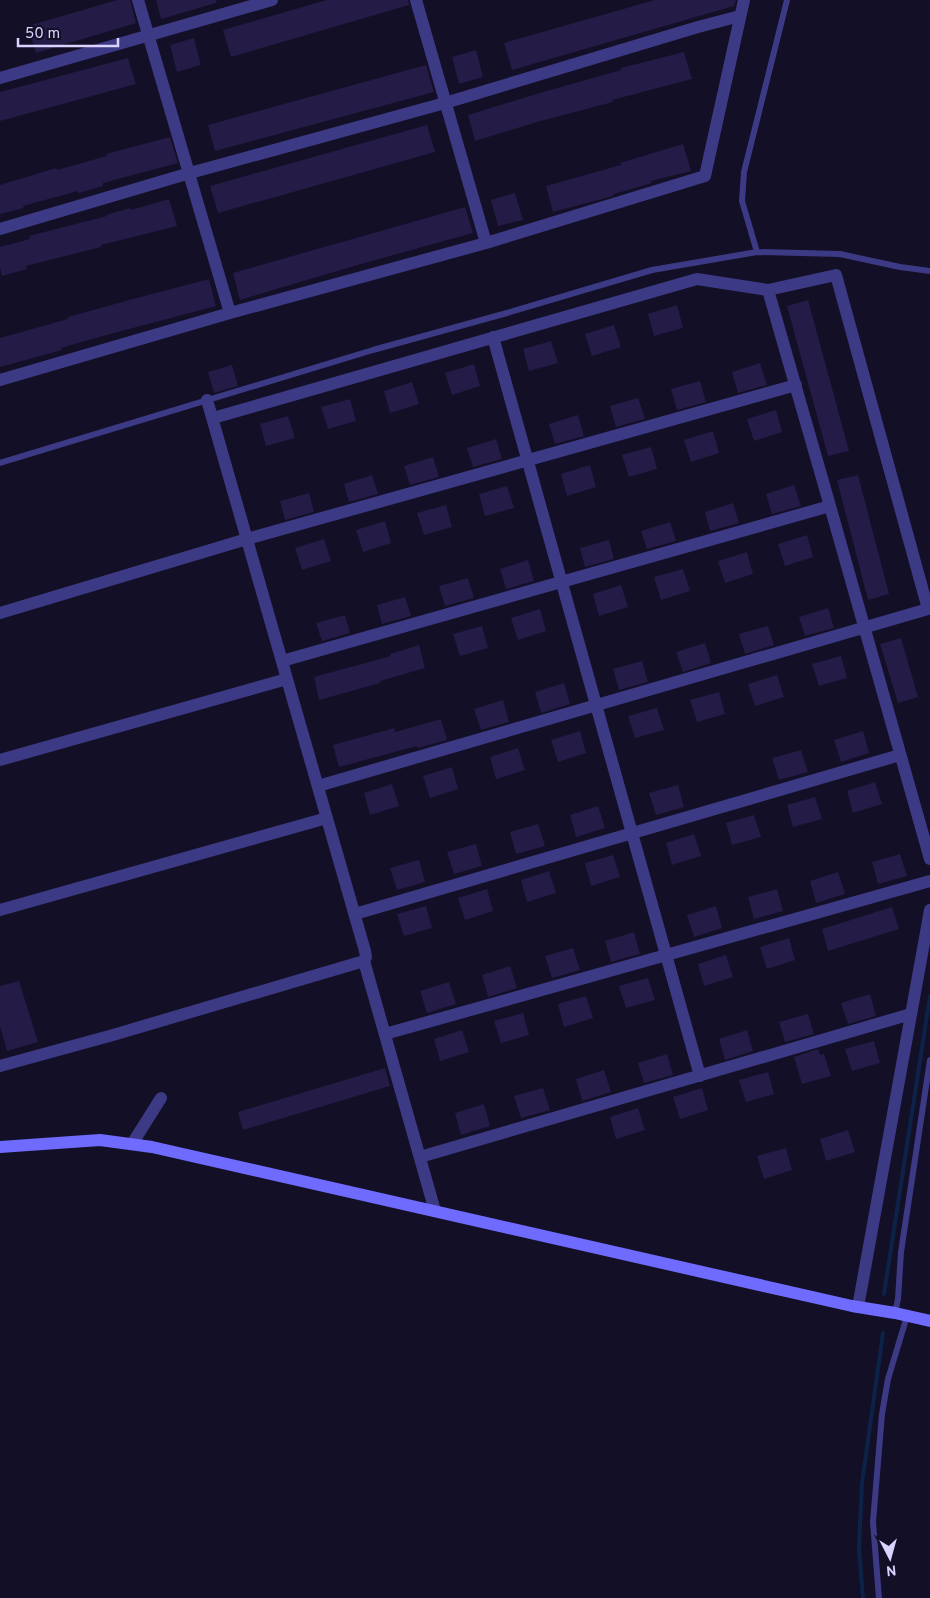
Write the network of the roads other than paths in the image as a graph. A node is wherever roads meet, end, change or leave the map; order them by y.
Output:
1 (138, 0) edge
2 (272, 0) edge
3 (416, 0) edge
4 (744, 0) edge
5 (787, 0) edge
6 (740, 16) junction
7 (148, 34) junction
8 (0, 78) edge
9 (445, 102) junction
10 (190, 173) junction
11 (0, 229) edge
12 (486, 243) junction
13 (757, 252) junction
14 (930, 271) edge
15 (768, 290) junction
16 (230, 313) junction
17 (493, 338) junction
18 (0, 380) edge
19 (796, 385) junction
20 (207, 400) junction
21 (213, 418) junction
22 (527, 460) junction
23 (0, 464) edge
24 (830, 506) junction
25 (247, 539) junction
26 (562, 582) junction
27 (0, 613) edge
28 (864, 627) junction
29 (282, 661) junction
30 (287, 679) junction
31 (596, 705) junction
32 (900, 755) junction
33 (0, 760) edge
34 (318, 786) junction
35 (327, 818) junction
36 (632, 833) junction
37 (930, 859) edge
38 (930, 881) edge
39 (0, 910) edge
40 (930, 910) edge
41 (354, 914) junction
42 (666, 955) junction
43 (364, 961) junction
44 (911, 1014) junction
45 (385, 1034) junction
46 (930, 1060) edge
47 (0, 1066) edge
48 (700, 1076) junction
49 (928, 1086) edge
50 (161, 1098) dead end
51 (132, 1144) junction
52 (0, 1147) edge
53 (420, 1157) junction
54 (435, 1211) junction
55 (858, 1307) junction
56 (901, 1314) junction
57 (930, 1321) edge
58 (879, 1598) edge

1 - 7 street
2 - 7 street
3 - 9 street
4 - 6 street
5 - 13 lane
6 - 9 street
6 - 12 street
7 - 8 street
7 - 10 street
9 - 10 street
9 - 12 street
10 - 11 street
10 - 16 street
12 - 16 street
13 - 14 lane
13 - 20 lane
15 - 17 street
15 - 19 street
15 - 28 street
16 - 18 street
17 - 21 street
17 - 22 street
19 - 22 street
19 - 24 street
20 - 21 street
20 - 23 lane
21 - 25 street
22 - 25 street
22 - 26 street
24 - 26 street
24 - 28 street
25 - 27 street
25 - 29 street
26 - 29 street
26 - 31 street
28 - 31 street
28 - 32 street
29 - 30 street
30 - 33 street
30 - 34 street
31 - 34 street
31 - 36 street
32 - 36 street
32 - 37 street
34 - 35 street
35 - 39 street
35 - 41 street
36 - 41 street
36 - 42 street
38 - 42 street
40 - 44 street
41 - 43 street
42 - 45 street
42 - 48 street
43 - 45 street
43 - 47 street
44 - 48 street
44 - 55 street
45 - 53 street
46 - 49 lane
48 - 53 street
49 - 56 lane
50 - 51 street
51 - 52 main road
51 - 54 main road
53 - 54 street
54 - 55 main road
55 - 56 main road
56 - 57 main road
56 - 58 lane

